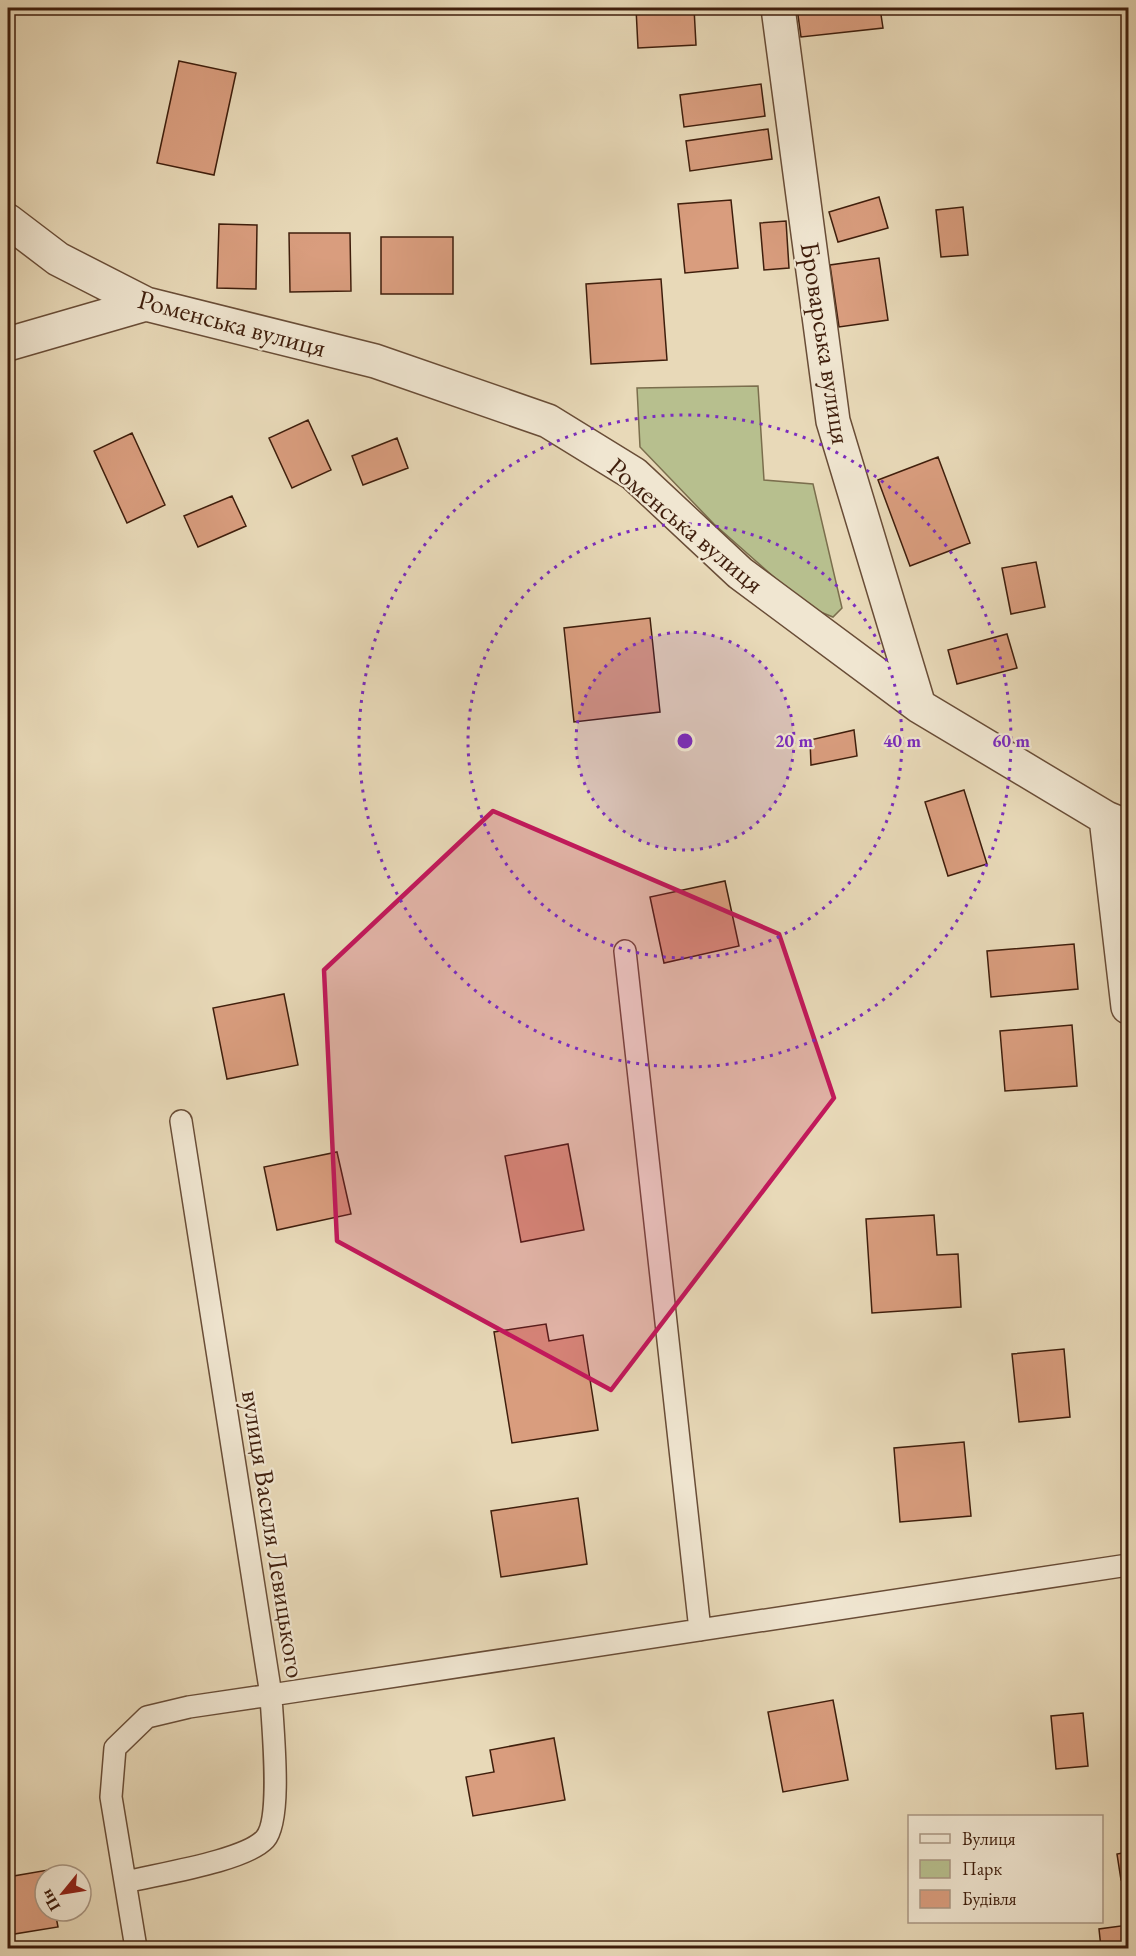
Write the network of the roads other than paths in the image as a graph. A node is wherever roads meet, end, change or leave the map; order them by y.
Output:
1 (778, 8) edge
2 (8, 223) edge
3 (146, 304) junction
4 (8, 344) edge
5 (919, 706) junction
6 (1117, 823) edge
7 (625, 951) dead end
8 (1128, 1007) edge
9 (181, 1121) dead end
10 (1128, 1565) edge
11 (700, 1630) junction
12 (271, 1695) junction
13 (126, 1882) junction
14 (136, 1948) edge

1 - 5 street, Броварська вулиця
2 - 3 street, Роменська вулиця
3 - 4 street
3 - 5 street, Роменська вулиця
5 - 6 street, Роменська вулиця
6 - 8 street
7 - 11 lane
9 - 12 lane, вулиця Василя Левицького
10 - 11 lane
11 - 12 lane
12 - 13 lane
12 - 13 lane, вулиця Василя Левицького
13 - 14 lane, вулиця Василя Левицького

